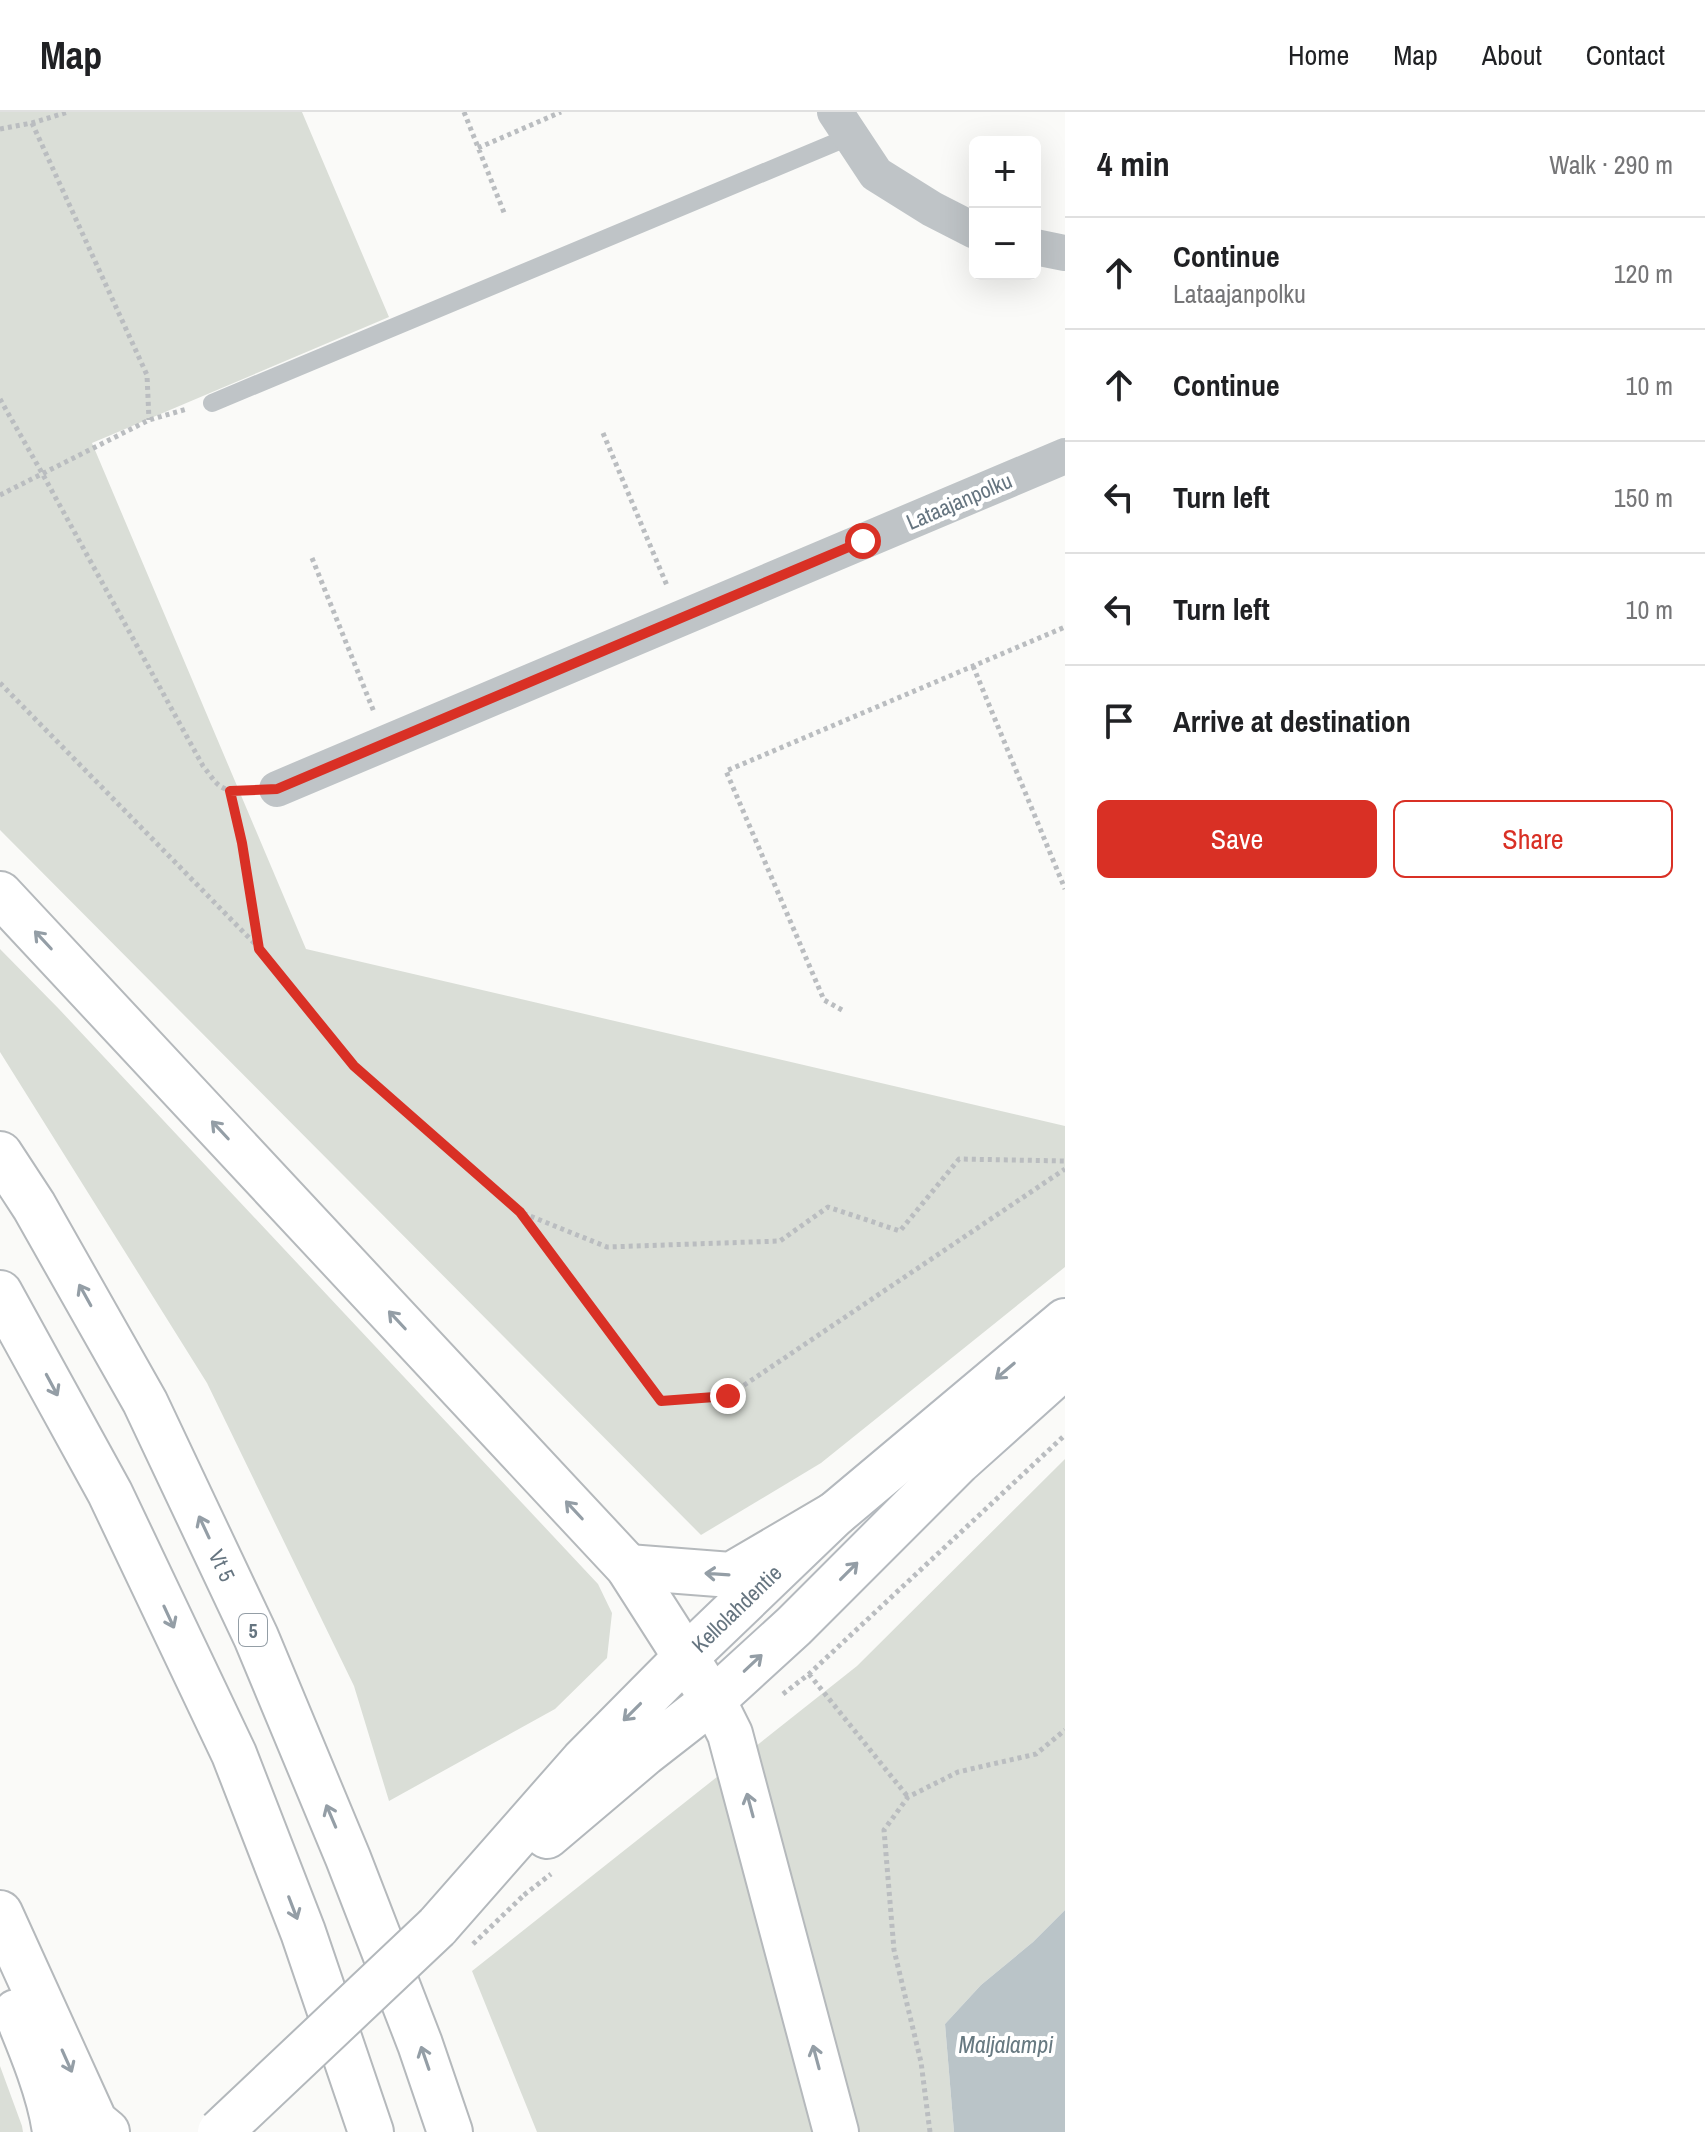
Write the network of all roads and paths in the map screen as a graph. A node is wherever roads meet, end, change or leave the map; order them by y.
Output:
1 (68, 112) edge
2 (464, 112) edge
3 (561, 112) edge
4 (32, 123) junction
5 (843, 124) edge
6 (0, 129) edge
7 (478, 148) junction
8 (505, 215) dead end
9 (969, 228) edge
10 (1041, 248) edge
11 (1065, 253) edge
12 (0, 399) edge
13 (212, 403) joint
14 (149, 420) junction
15 (603, 433) dead end
16 (1065, 456) edge
17 (42, 473) junction
18 (0, 495) edge
19 (312, 558) dead end
20 (681, 618) junction
21 (1065, 627) edge
22 (973, 666) junction
23 (0, 683) edge
24 (386, 742) junction
25 (277, 789) joint
26 (230, 791) junction
27 (1065, 889) edge
28 (0, 894) edge
29 (259, 949) junction
30 (842, 1010) dead end
31 (0, 1154) edge
32 (1065, 1161) edge
33 (1065, 1169) edge
34 (520, 1212) junction
35 (0, 1293) edge
36 (1065, 1321) edge
37 (1065, 1366) edge
38 (835, 1514) junction
39 (628, 1567) junction
40 (686, 1657) junction
41 (809, 1674) dead end
42 (713, 1700) junction
43 (1065, 1730) edge
44 (908, 1797) junction
45 (0, 1913) edge
46 (437, 1927) junction
47 (0, 1973) edge
48 (55, 2132) edge
49 (107, 2132) edge
50 (220, 2132) edge
51 (371, 2132) edge
52 (450, 2132) edge
53 (836, 2132) edge
54 (930, 2132) edge

1 - 4 path
2 - 7 path
3 - 7 path
4 - 6 path
4 - 14 path
5 - 9 street
5 - 13 lane
7 - 8 path
10 - 11 street
12 - 17 path
13 - 14 path
14 - 17 path
15 - 20 path
16 - 20 street, Lataajanpolku
17 - 18 path
17 - 26 path
19 - 24 path
20 - 24 street, Lataajanpolku
21 - 22 path
22 - 27 path
22 - 30 path
23 - 29 path
24 - 25 street, Lataajanpolku
25 - 26 path
26 - 29 path
39 -> 28 main road
29 - 34 path
52 -> 31 main road, Vt 5 / 5
32 - 34 path
33 - 34 path
35 -> 51 main road
36 -> 38 main road, Kellolahdentie
42 -> 37 main road, Kellolahdentie
38 -> 39 main road
38 - 40 main road, Kellolahdentie
39 - 40 main road
40 - 42 main road
40 -> 46 main road, Kellolahdentie
41 - 44 path
42 - 46 main road, Kellolahdentie
53 -> 42 main road
43 - 44 path
44 - 54 path
45 -> 49 main road
46 - 50 main road, Kellolahdentie, bridge
47 - 48 main road

